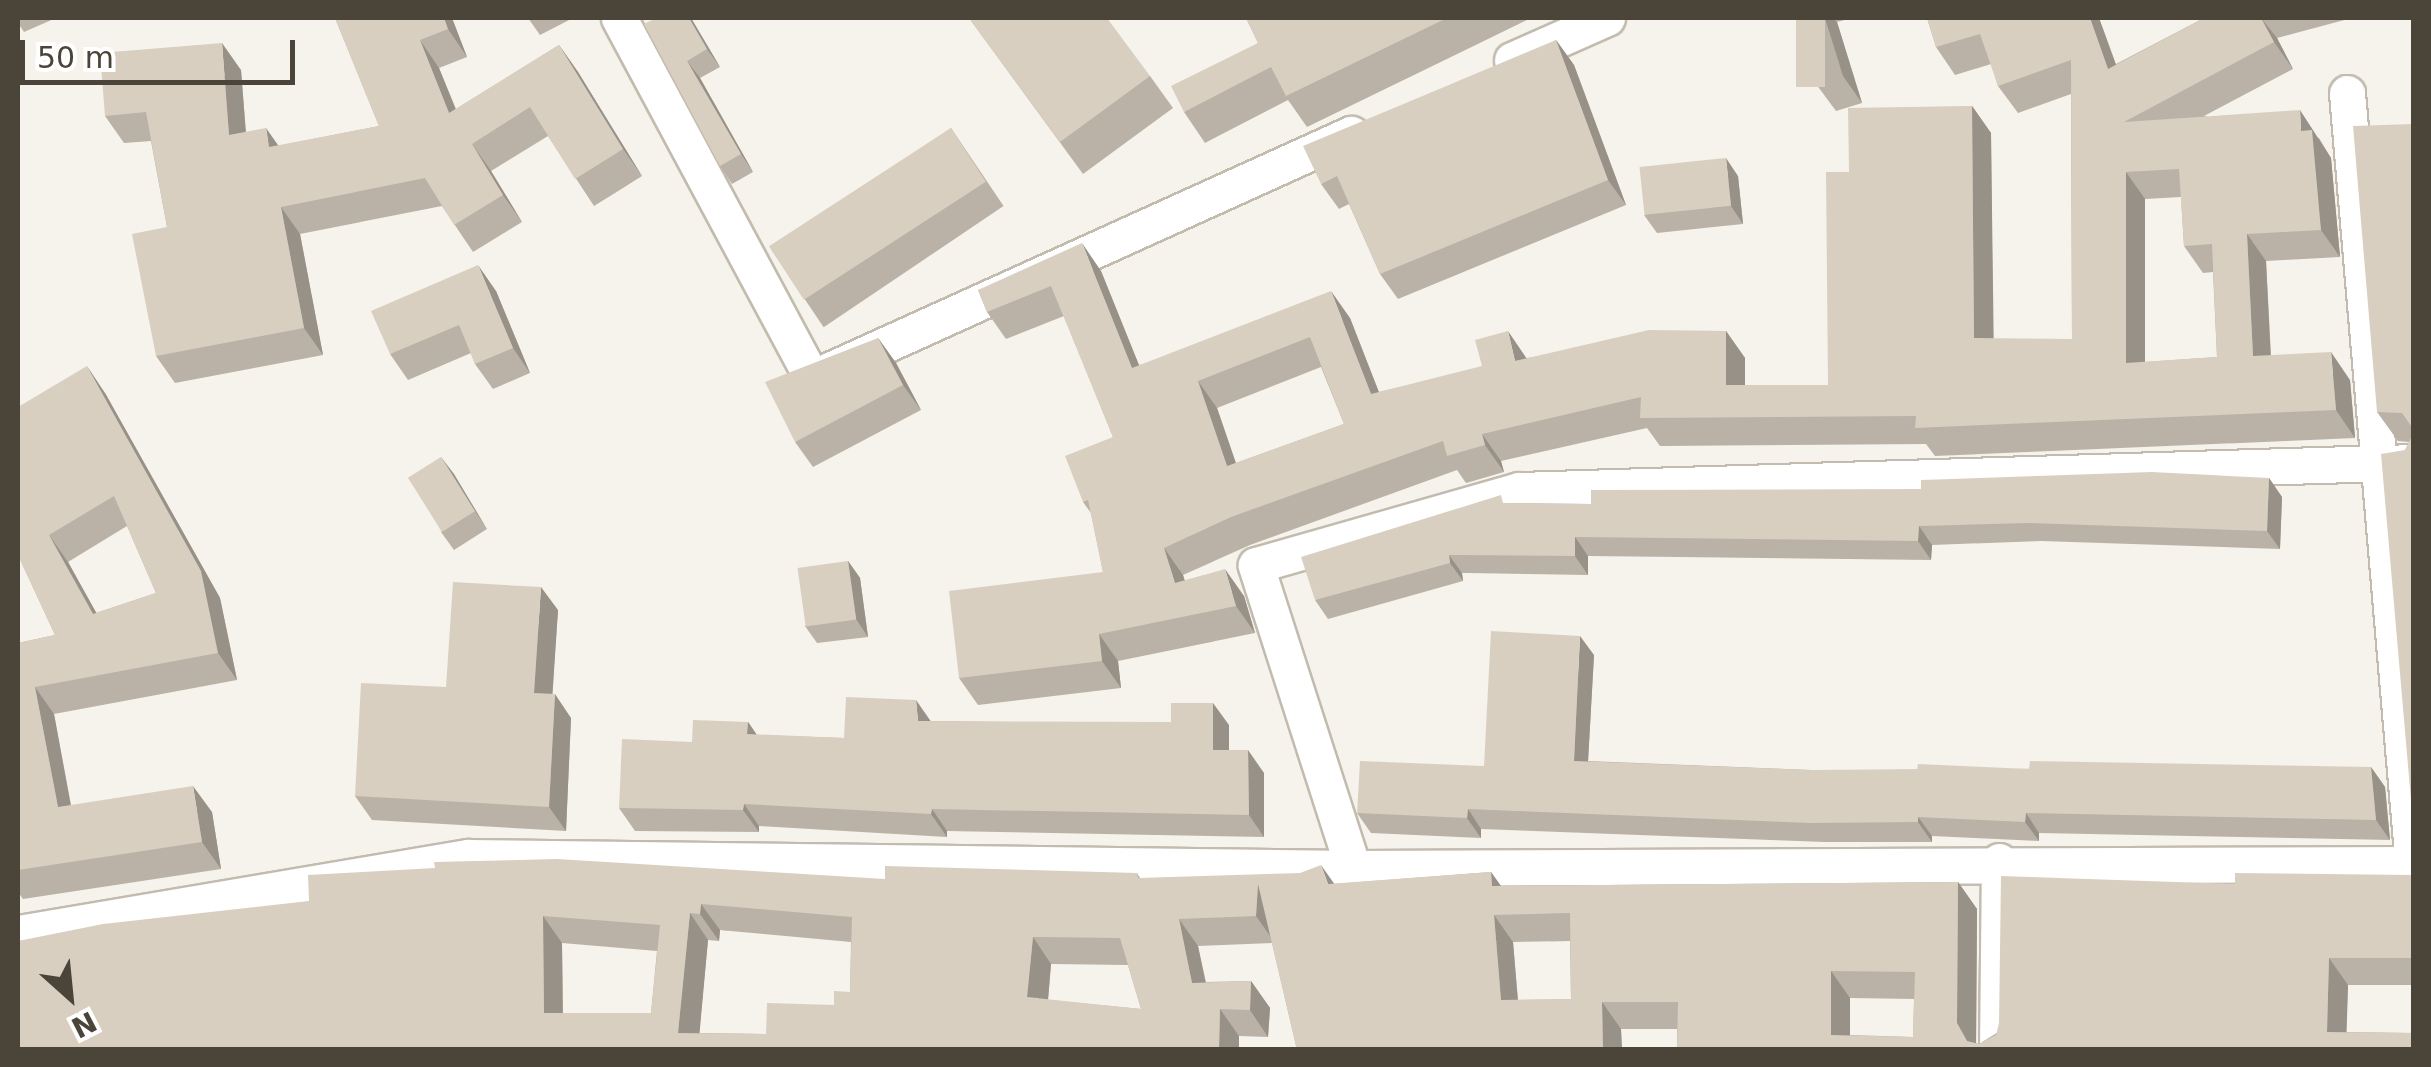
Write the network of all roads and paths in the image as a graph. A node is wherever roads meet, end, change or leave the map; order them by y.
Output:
1 (618, 18) edge
2 (1607, 18) edge
3 (1481, 75) edge
4 (2346, 93) dead end
5 (1390, 116) edge
6 (2398, 463) edge
7 (2000, 861) junction
8 (2413, 864) edge
9 (1353, 868) junction
10 (18, 933) edge
11 (1997, 1050) edge

1 - 5 street
2 - 3 street
4 - 6 street
6 - 8 street
6 - 9 street
7 - 8 street
7 - 9 street
7 - 11 street
9 - 10 street

